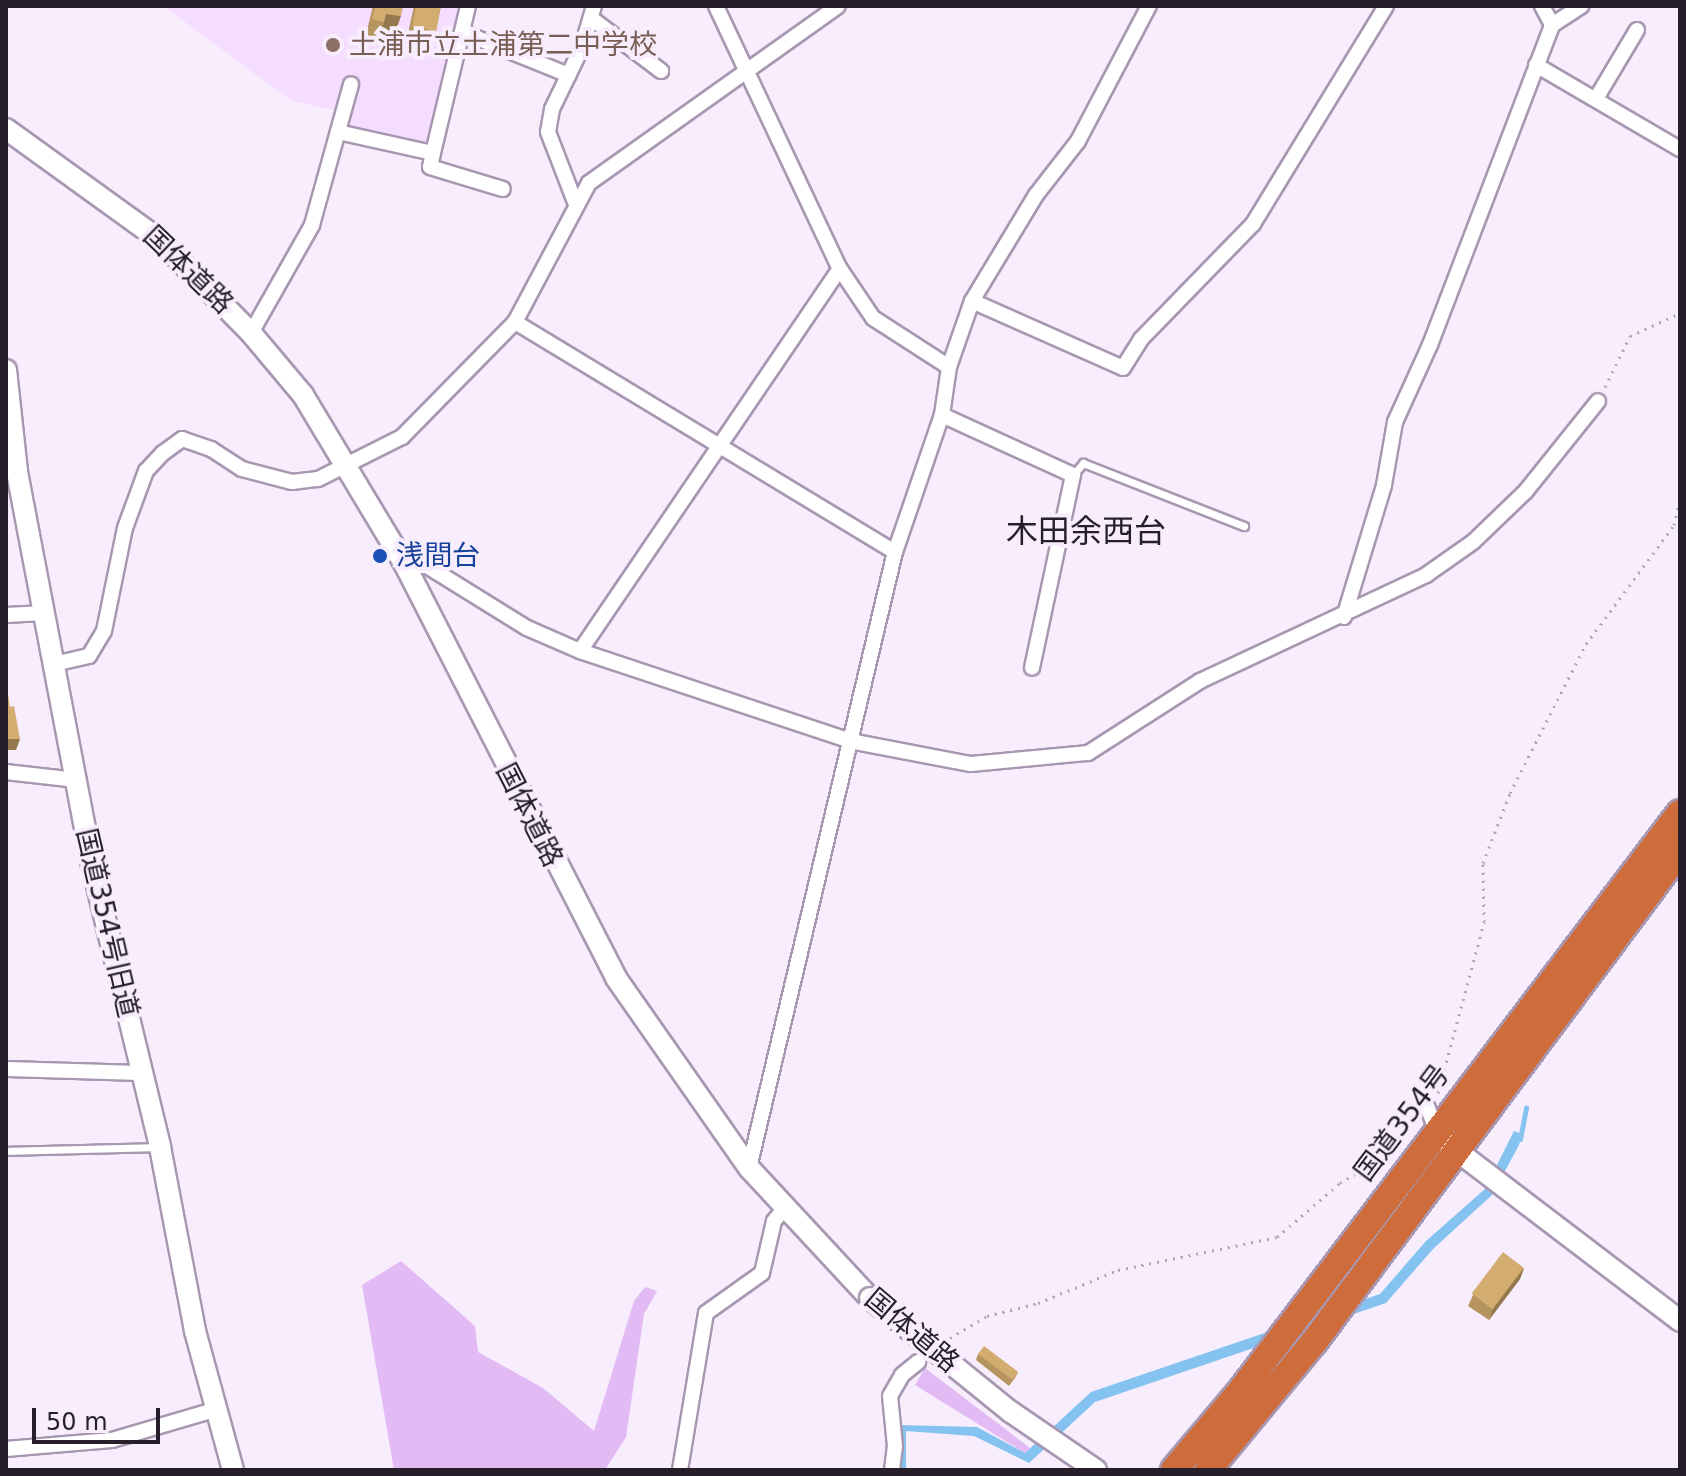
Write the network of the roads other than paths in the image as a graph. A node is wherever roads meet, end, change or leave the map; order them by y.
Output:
1 (468, 6) edge
2 (716, 6) edge
3 (838, 6) edge
4 (1149, 6) edge
5 (1386, 6) edge
6 (1542, 6) edge
7 (1581, 6) edge
8 (592, 12) edge
9 (1552, 25) junction
10 (1637, 30) dead end
11 (462, 32) junction
12 (1536, 65) junction
13 (661, 71) dead end
14 (750, 73) junction
15 (569, 75) junction
16 (351, 84) dead end
17 (1597, 97) junction
18 (6, 129) edge
19 (338, 132) junction
20 (1680, 149) edge
21 (433, 153) junction
22 (503, 189) dead end
23 (575, 202) junction
24 (840, 269) junction
25 (972, 301) junction
26 (515, 322) junction
27 (251, 333) junction
28 (949, 367) junction
29 (6, 370) edge
30 (1598, 401) road end
31 (8, 403) edge
32 (942, 415) junction
33 (719, 443) junction
34 (349, 465) junction
35 (1073, 475) junction
36 (1244, 526) dead end
37 (895, 552) junction
38 (405, 565) junction
39 (44, 613) junction
40 (6, 615) edge
41 (1344, 617) junction
42 (580, 651) junction
43 (54, 664) junction
44 (1032, 668) dead end
45 (850, 741) junction
46 (6, 772) edge
47 (77, 780) junction
48 (1680, 813) edge
49 (1680, 851) edge
50 (6, 1069) edge
51 (142, 1073) junction
52 (1432, 1118) junction
53 (160, 1147) junction
54 (6, 1151) edge
55 (1455, 1152) junction
56 (749, 1168) junction
57 (784, 1209) junction
58 (1680, 1321) edge
59 (918, 1362) road end
60 (217, 1409) junction
61 (6, 1449) edge
62 (233, 1470) edge
63 (680, 1470) edge
64 (892, 1470) edge
65 (1096, 1470) edge
66 (1174, 1470) edge
67 (1208, 1470) edge

1 - 11 street
2 - 14 street
3 - 14 street
4 - 25 street
5 - 25 street
6 - 9 street
7 - 9 street
8 - 13 street
8 - 15 street
9 - 12 street
10 - 17 street
11 - 15 street
11 - 21 street
12 - 17 street
12 - 41 street
14 - 23 street
14 - 24 street
15 - 23 street
16 - 19 street
17 - 20 street
18 - 27 street, 国体道路
19 - 21 street
19 - 27 street
21 - 22 street
23 - 26 street
24 - 28 street
24 - 33 street
25 - 28 street
26 - 33 street
26 - 34 street
27 - 34 street, 国体道路
28 - 32 street
29 - 31 street, 国道354号旧道
30 - 41 street
31 - 39 street, 国道354号旧道
32 - 35 street
32 - 37 street
33 - 37 street
33 - 42 street
34 - 38 street, 国体道路
34 - 43 street
35 - 36 lane
35 - 44 street
37 - 45 street
38 - 42 street
38 - 56 street, 国体道路
39 - 40 street
39 - 43 street, 国道354号旧道
41 - 45 street
42 - 45 street
43 - 47 street, 国道354号旧道
45 - 56 street
46 - 47 street
47 - 51 street, 国道354号旧道
48 - 52 highway, 国道354号
49 - 55 highway
50 - 51 street
51 - 53 street, 国道354号旧道
52 - 55 street
52 - 66 highway, 国道354号
53 - 54 lane
53 - 60 street, 国道354号旧道
55 - 58 street
55 - 67 highway
56 - 57 street, 国体道路
57 - 63 street
57 - 65 street, 国体道路, bridge
59 - 64 street
60 - 61 street
60 - 62 street, 国道354号旧道

